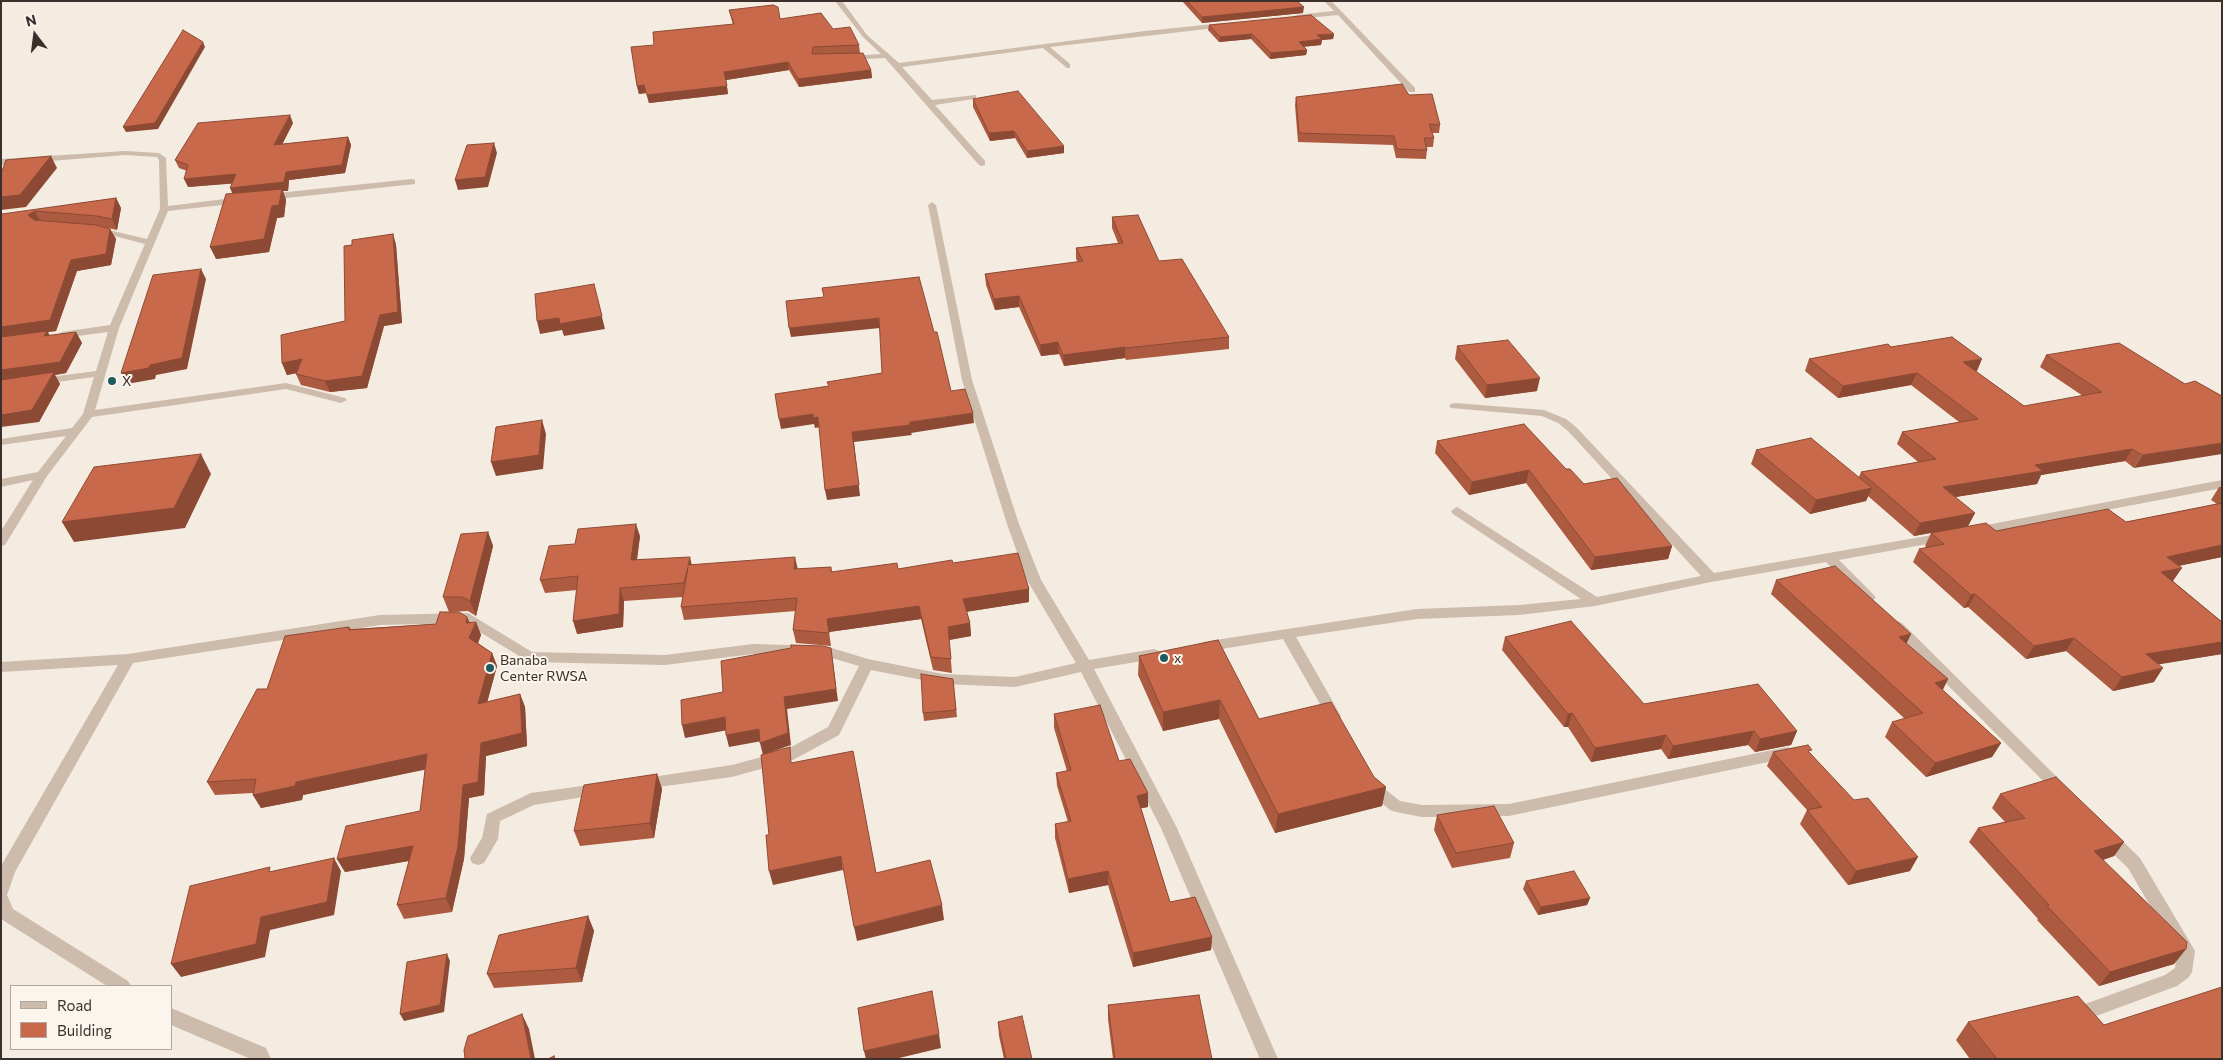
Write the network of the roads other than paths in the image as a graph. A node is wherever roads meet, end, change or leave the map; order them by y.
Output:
1 (838, 1) edge
2 (1327, 1) edge
3 (1340, 13) junction
4 (1291, 18) edge
5 (1232, 24) edge
6 (1044, 46) junction
7 (885, 56) junction
8 (842, 58) edge
9 (897, 65) junction
10 (1068, 66) dead end
11 (1412, 90) dead end
12 (973, 97) edge
13 (930, 103) junction
14 (1, 162) edge
15 (982, 162) dead end
16 (412, 182) dead end
17 (263, 198) edge
18 (253, 199) edge
19 (932, 205) dead end
20 (164, 209) junction
21 (84, 229) edge
22 (150, 242) junction
23 (114, 328) junction
24 (48, 337) edge
25 (102, 372) junction
26 (29, 383) edge
27 (341, 400) dead end
28 (1455, 406) dead end
29 (88, 414) junction
30 (74, 431) junction
31 (1, 442) edge
32 (42, 476) junction
33 (1, 483) edge
34 (2222, 484) edge
35 (1457, 511) dead end
36 (1, 542) edge
37 (1829, 557) junction
38 (1711, 578) junction
39 (1595, 602) junction
40 (1286, 634) junction
41 (1192, 648) edge
42 (1164, 652) edge
43 (128, 659) junction
44 (867, 664) junction
45 (1085, 666) junction
46 (1, 667) edge
47 (1339, 725) edge
48 (1804, 750) edge
49 (1368, 775) edge
50 (626, 786) edge
51 (607, 788) edge
52 (2071, 800) edge
53 (2099, 828) edge
54 (478, 858) dead end
55 (1, 890) edge
56 (1, 900) edge
57 (120, 985) edge
58 (2080, 1014) edge
59 (172, 1016) edge
60 (262, 1059) edge
61 (1269, 1059) edge

1 - 7 street
2 - 3 street
3 - 4 street
3 - 11 street
5 - 6 street
6 - 9 street
6 - 10 street
7 - 8 street
7 - 9 street
9 - 13 street
12 - 13 street
13 - 15 street
14 - 20 street
16 - 17 street
18 - 20 street
19 - 45 street
20 - 22 street
21 - 22 street
22 - 23 street
23 - 24 street
23 - 25 street
25 - 26 street
25 - 29 street
27 - 29 street
28 - 38 street
29 - 30 street
30 - 31 street
30 - 32 street
32 - 33 street
32 - 36 street
34 - 37 street
35 - 39 street
37 - 38 street
37 - 52 street
38 - 39 street
39 - 40 street
40 - 41 street
40 - 47 street
42 - 45 street
43 - 44 street
43 - 46 street
43 - 55 street
44 - 45 street
44 - 50 street
45 - 61 street
48 - 49 street
51 - 54 street
53 - 58 street
56 - 57 street
59 - 60 street

